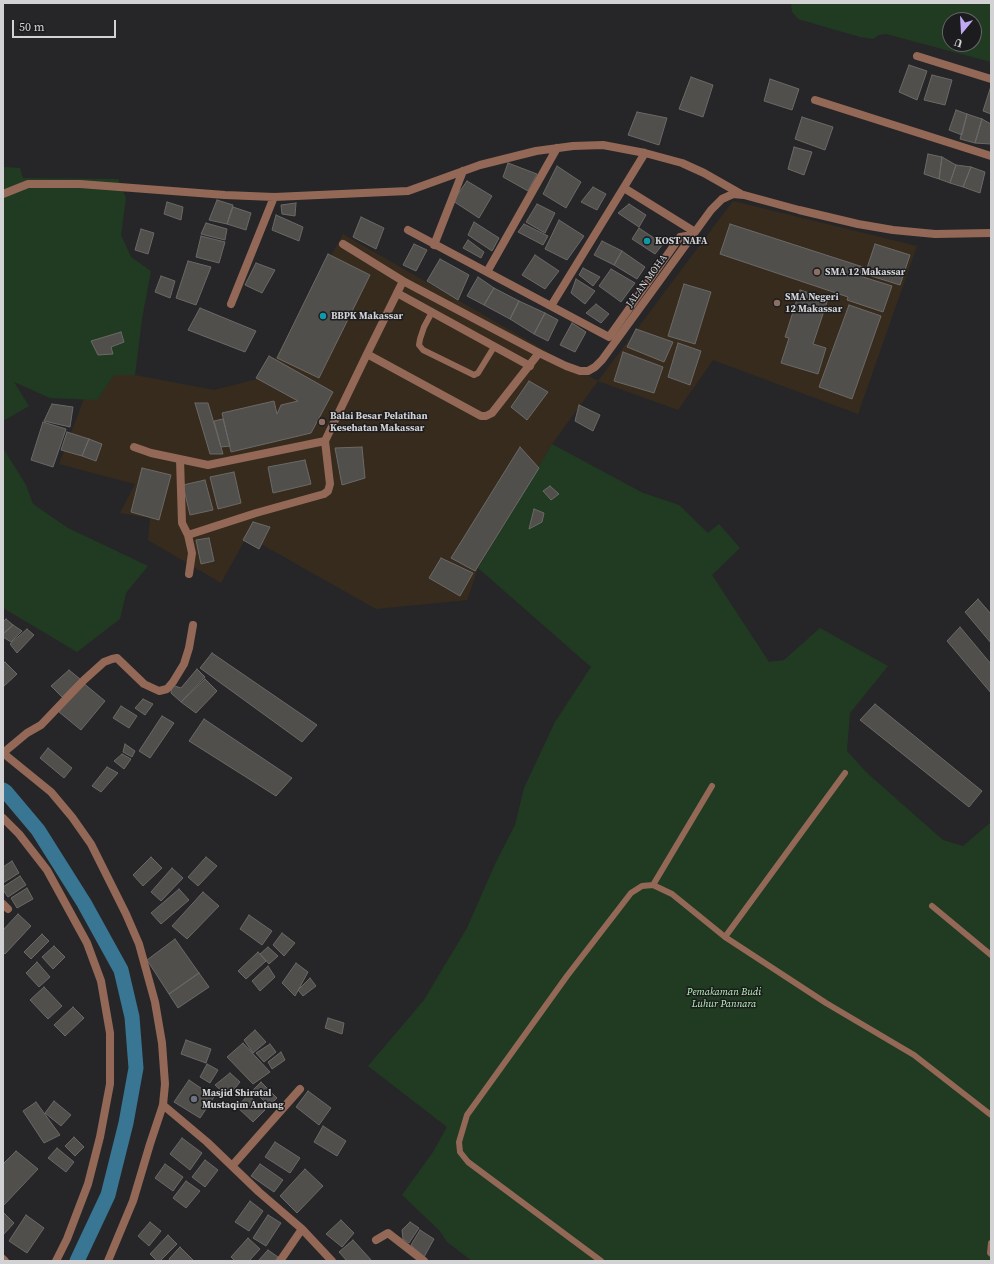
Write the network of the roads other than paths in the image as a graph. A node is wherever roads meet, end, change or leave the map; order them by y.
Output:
1 (917, 56) dead end
2 (991, 79) edge
3 (815, 100) dead end
4 (557, 148) junction
5 (645, 153) junction
6 (991, 156) edge
7 (463, 171) junction
8 (624, 188) junction
9 (3, 194) edge
10 (744, 195) junction
11 (274, 196) junction
12 (408, 230) dead end
13 (694, 233) junction
14 (991, 233) edge
15 (343, 244) dead end
16 (434, 245) junction
17 (487, 272) junction
18 (403, 281) junction
19 (397, 293) junction
20 (231, 304) dead end
21 (551, 306) junction
22 (432, 312) junction
23 (494, 347) junction
24 (539, 353) junction
25 (367, 354) junction
26 (530, 366) junction
27 (324, 441) junction
28 (134, 447) dead end
29 (180, 459) junction
30 (188, 536) junction
31 (189, 574) dead end
32 (193, 625) dead end
33 (3, 753) edge
34 (846, 772) dead end
35 (712, 786) dead end
36 (3, 818) edge
37 (653, 885) junction
38 (932, 906) dead end
39 (725, 937) junction
40 (991, 955) edge
41 (300, 1089) dead end
42 (163, 1105) junction
43 (991, 1115) edge
44 (232, 1166) junction
45 (302, 1229) junction
46 (376, 1240) dead end
47 (991, 1243) edge
48 (991, 1254) edge
49 (3, 1259) edge
50 (6, 1261) edge
51 (56, 1261) edge
52 (108, 1261) edge
53 (280, 1261) edge
54 (332, 1261) edge
55 (424, 1261) edge
56 (601, 1261) edge

1 - 2 street
3 - 6 street
4 - 5 street
4 - 7 street
4 - 17 street
5 - 8 street
5 - 10 street
7 - 11 street
7 - 16 street
8 - 13 street
8 - 21 street
9 - 11 street
10 - 13 street, JALAN MOHA
10 - 14 street, JALAN MOHA
11 - 20 street
12 - 16 street
13 - 21 street
13 - 24 street, JALAN MOHA
15 - 18 street, JALAN MOHA
16 - 17 street
17 - 21 street
18 - 19 street
18 - 24 street, JALAN MOHA
19 - 22 street
19 - 25 street
22 - 23 street
22 - 23 lane
23 - 26 street
24 - 26 street
25 - 26 street
25 - 27 street
27 - 29 street
27 - 30 street
28 - 29 street
29 - 30 street
30 - 31 street
32 - 33 street
33 - 42 street
34 - 39 lane
35 - 37 lane
36 - 51 street
37 - 39 lane
37 - 56 lane
38 - 40 lane
39 - 43 lane
41 - 44 street
42 - 44 street
42 - 52 street
44 - 45 street
45 - 53 street
45 - 54 street
46 - 55 street
47 - 48 lane
49 - 50 street

